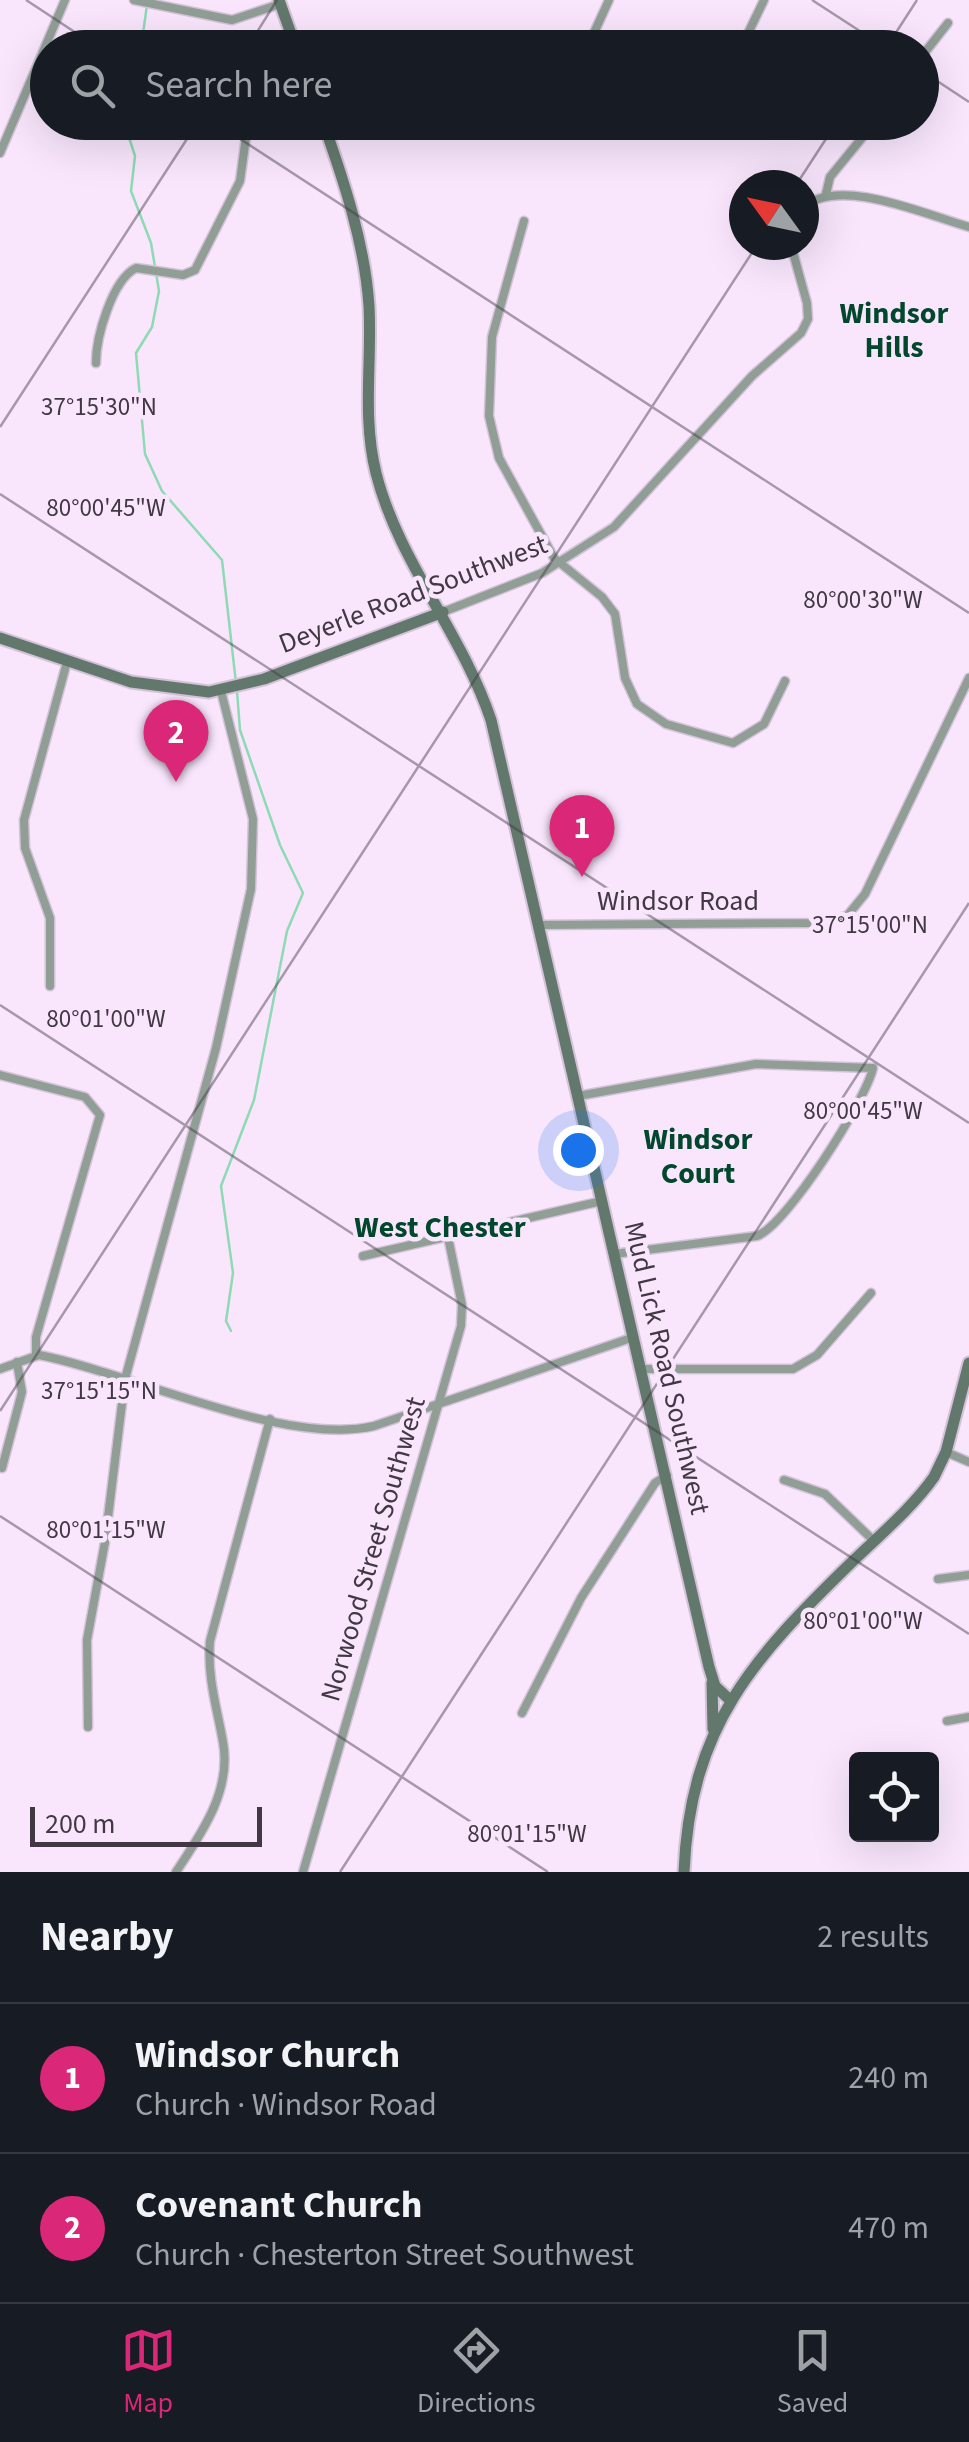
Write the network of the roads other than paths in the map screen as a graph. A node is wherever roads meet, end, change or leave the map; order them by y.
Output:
1 (65, 0) edge
2 (608, 0) edge
3 (764, 0) edge
4 (137, 1) edge
5 (280, 2) edge
6 (948, 23) dead end
7 (52, 30) edge
8 (290, 30) edge
9 (596, 30) edge
10 (750, 30) edge
11 (939, 34) edge
12 (30, 83) edge
13 (246, 140) edge
14 (329, 140) edge
15 (861, 140) edge
16 (0, 154) edge
17 (826, 194) junction
18 (819, 198) edge
19 (524, 220) dead end
20 (969, 226) edge
21 (795, 260) edge
22 (96, 363) dead end
23 (559, 565) junction
24 (443, 612) junction
25 (0, 638) edge
26 (68, 662) junction
27 (969, 678) edge
28 (786, 682) dead end
29 (230, 689) junction
30 (539, 925) junction
31 (50, 986) dead end
32 (0, 1076) edge
33 (578, 1096) junction
34 (602, 1201) junction
35 (448, 1236) junction
36 (614, 1254) junction
37 (363, 1256) dead end
38 (871, 1292) dead end
39 (634, 1338) junction
40 (36, 1356) junction
41 (16, 1362) junction
42 (969, 1363) edge
43 (0, 1369) edge
44 (641, 1369) junction
45 (125, 1379) junction
46 (438, 1404) junction
47 (270, 1420) junction
48 (946, 1452) junction
49 (969, 1462) edge
50 (2, 1468) edge
51 (666, 1476) junction
52 (784, 1480) dead end
53 (874, 1540) junction
54 (969, 1575) edge
55 (938, 1578) dead end
56 (712, 1678) junction
57 (731, 1701) junction
58 (522, 1713) dead end
59 (969, 1717) edge
60 (947, 1722) dead end
61 (88, 1726) dead end
62 (713, 1731) junction
63 (176, 1872) edge
64 (303, 1872) edge
65 (684, 1872) edge

1 - 7 street
2 - 9 street
3 - 10 street
4 - 5 street
5 - 8 street
6 - 11 street
12 - 16 street
13 - 22 street
14 - 24 street, Mud Lick Road Southwest
15 - 17 street
17 - 18 street
17 - 20 street
19 - 23 street
21 - 23 street, Deyerle Road Southwest
23 - 24 street, Deyerle Road Southwest
23 - 28 street
24 - 29 street, Deyerle Road Southwest
24 - 30 street, Mud Lick Road Southwest
25 - 26 street, Deyerle Road Southwest
26 - 29 street, Deyerle Road Southwest
26 - 31 street
27 - 30 street, Windsor Road
29 - 45 street
30 - 33 street, Mud Lick Road Southwest
32 - 40 street
33 - 34 street, Mud Lick Road Southwest
33 - 36 street
34 - 35 street
34 - 36 street, Mud Lick Road Southwest
35 - 37 street
35 - 46 street, Norwood Street Southwest
36 - 39 street, Mud Lick Road Southwest
38 - 44 street
39 - 44 street, Mud Lick Road Southwest
39 - 46 street
40 - 41 street
40 - 45 street
41 - 43 street
41 - 50 street
42 - 48 street
44 - 51 street, Mud Lick Road Southwest
45 - 47 street
45 - 61 street
46 - 47 street
46 - 64 street, Norwood Street Southwest
47 - 63 street
48 - 49 street
48 - 53 street
51 - 56 street, Mud Lick Road Southwest
51 - 58 street
52 - 53 street
53 - 57 street
54 - 55 street
56 - 57 street, Mud Lick Road Southwest
56 - 62 street
57 - 62 street
59 - 60 street
62 - 65 street

